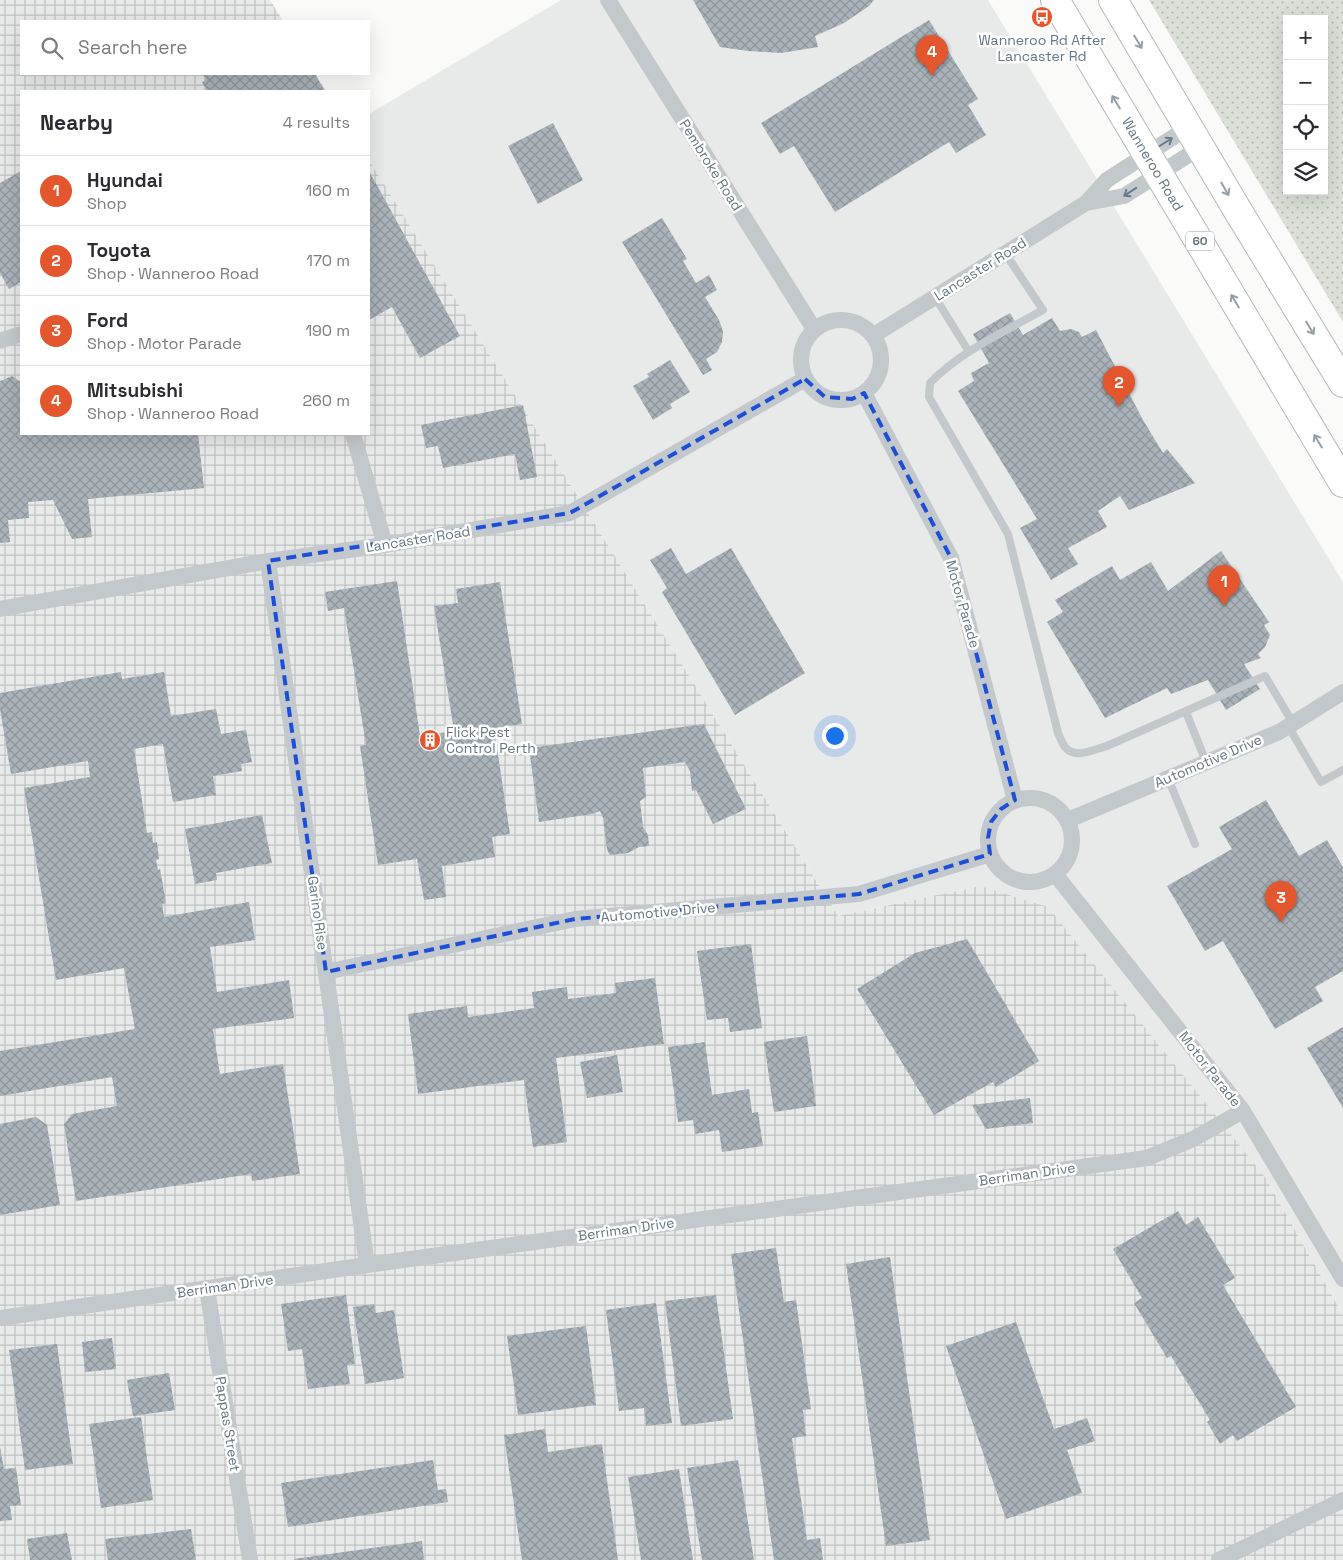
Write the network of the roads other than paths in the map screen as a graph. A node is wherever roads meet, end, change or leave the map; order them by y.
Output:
1 (608, 0) edge
2 (1055, 0) edge
3 (1113, 0) edge
4 (1195, 137) junction
5 (1153, 163) junction
6 (1086, 203) junction
7 (1006, 253) junction
8 (935, 297) junction
9 (814, 329) junction
10 (20, 334) edge
11 (874, 335) junction
12 (0, 341) edge
13 (969, 352) junction
14 (805, 379) junction
15 (1343, 383) edge
16 (864, 393) junction
17 (353, 435) edge
18 (1343, 483) edge
19 (385, 545) junction
20 (268, 561) junction
21 (0, 610) edge
22 (1343, 692) edge
23 (1186, 712) junction
24 (1290, 724) junction
25 (1206, 762) junction
26 (1343, 770) edge
27 (1168, 778) junction
28 (1015, 800) junction
29 (1068, 820) junction
30 (1195, 844) dead end
31 (990, 854) junction
32 (1055, 874) junction
33 (326, 972) junction
34 (1243, 1111) junction
35 (367, 1265) junction
36 (1342, 1276) edge
37 (207, 1289) junction
38 (0, 1318) edge
39 (1343, 1500) edge
40 (250, 1560) edge
41 (1219, 1560) edge

1 - 9 street, Pembroke Road
5 -> 2 highway, Wanneroo Road / 60
3 -> 4 highway
4 - 5 street, Lancaster Road
5 -> 4 street, Lancaster Road
4 -> 15 highway
5 - 6 street, Lancaster Road
5 -> 6 street, Lancaster Road
18 -> 5 highway, Wanneroo Road / 60
6 - 7 street, Lancaster Road
7 - 8 street, Lancaster Road
7 - 13 lane
8 - 11 street, Lancaster Road
8 - 13 lane
9 - 11 street
9 - 14 street
10 - 12 street
11 - 16 street
13 - 23 lane
14 - 16 street
14 - 19 street, Lancaster Road
16 - 28 street, Motor Parade
17 - 19 street
19 - 20 street, Lancaster Road
20 - 21 street, Lancaster Road
20 - 33 street, Garino Rise
22 - 24 street, Automotive Drive
23 - 24 lane
23 - 25 lane
24 - 25 street, Automotive Drive
24 - 26 lane
25 - 27 street, Automotive Drive
27 - 29 street, Automotive Drive
27 - 30 lane
28 - 29 street
28 - 31 street
29 - 32 street
31 - 32 street
31 - 33 street, Automotive Drive
32 - 34 street, Motor Parade
33 - 35 street, Garino Rise
34 - 35 street, Berriman Drive
34 - 36 street, Motor Parade
35 - 37 street, Berriman Drive
37 - 38 street, Berriman Drive
37 - 40 street, Pappas Street
39 - 41 street

